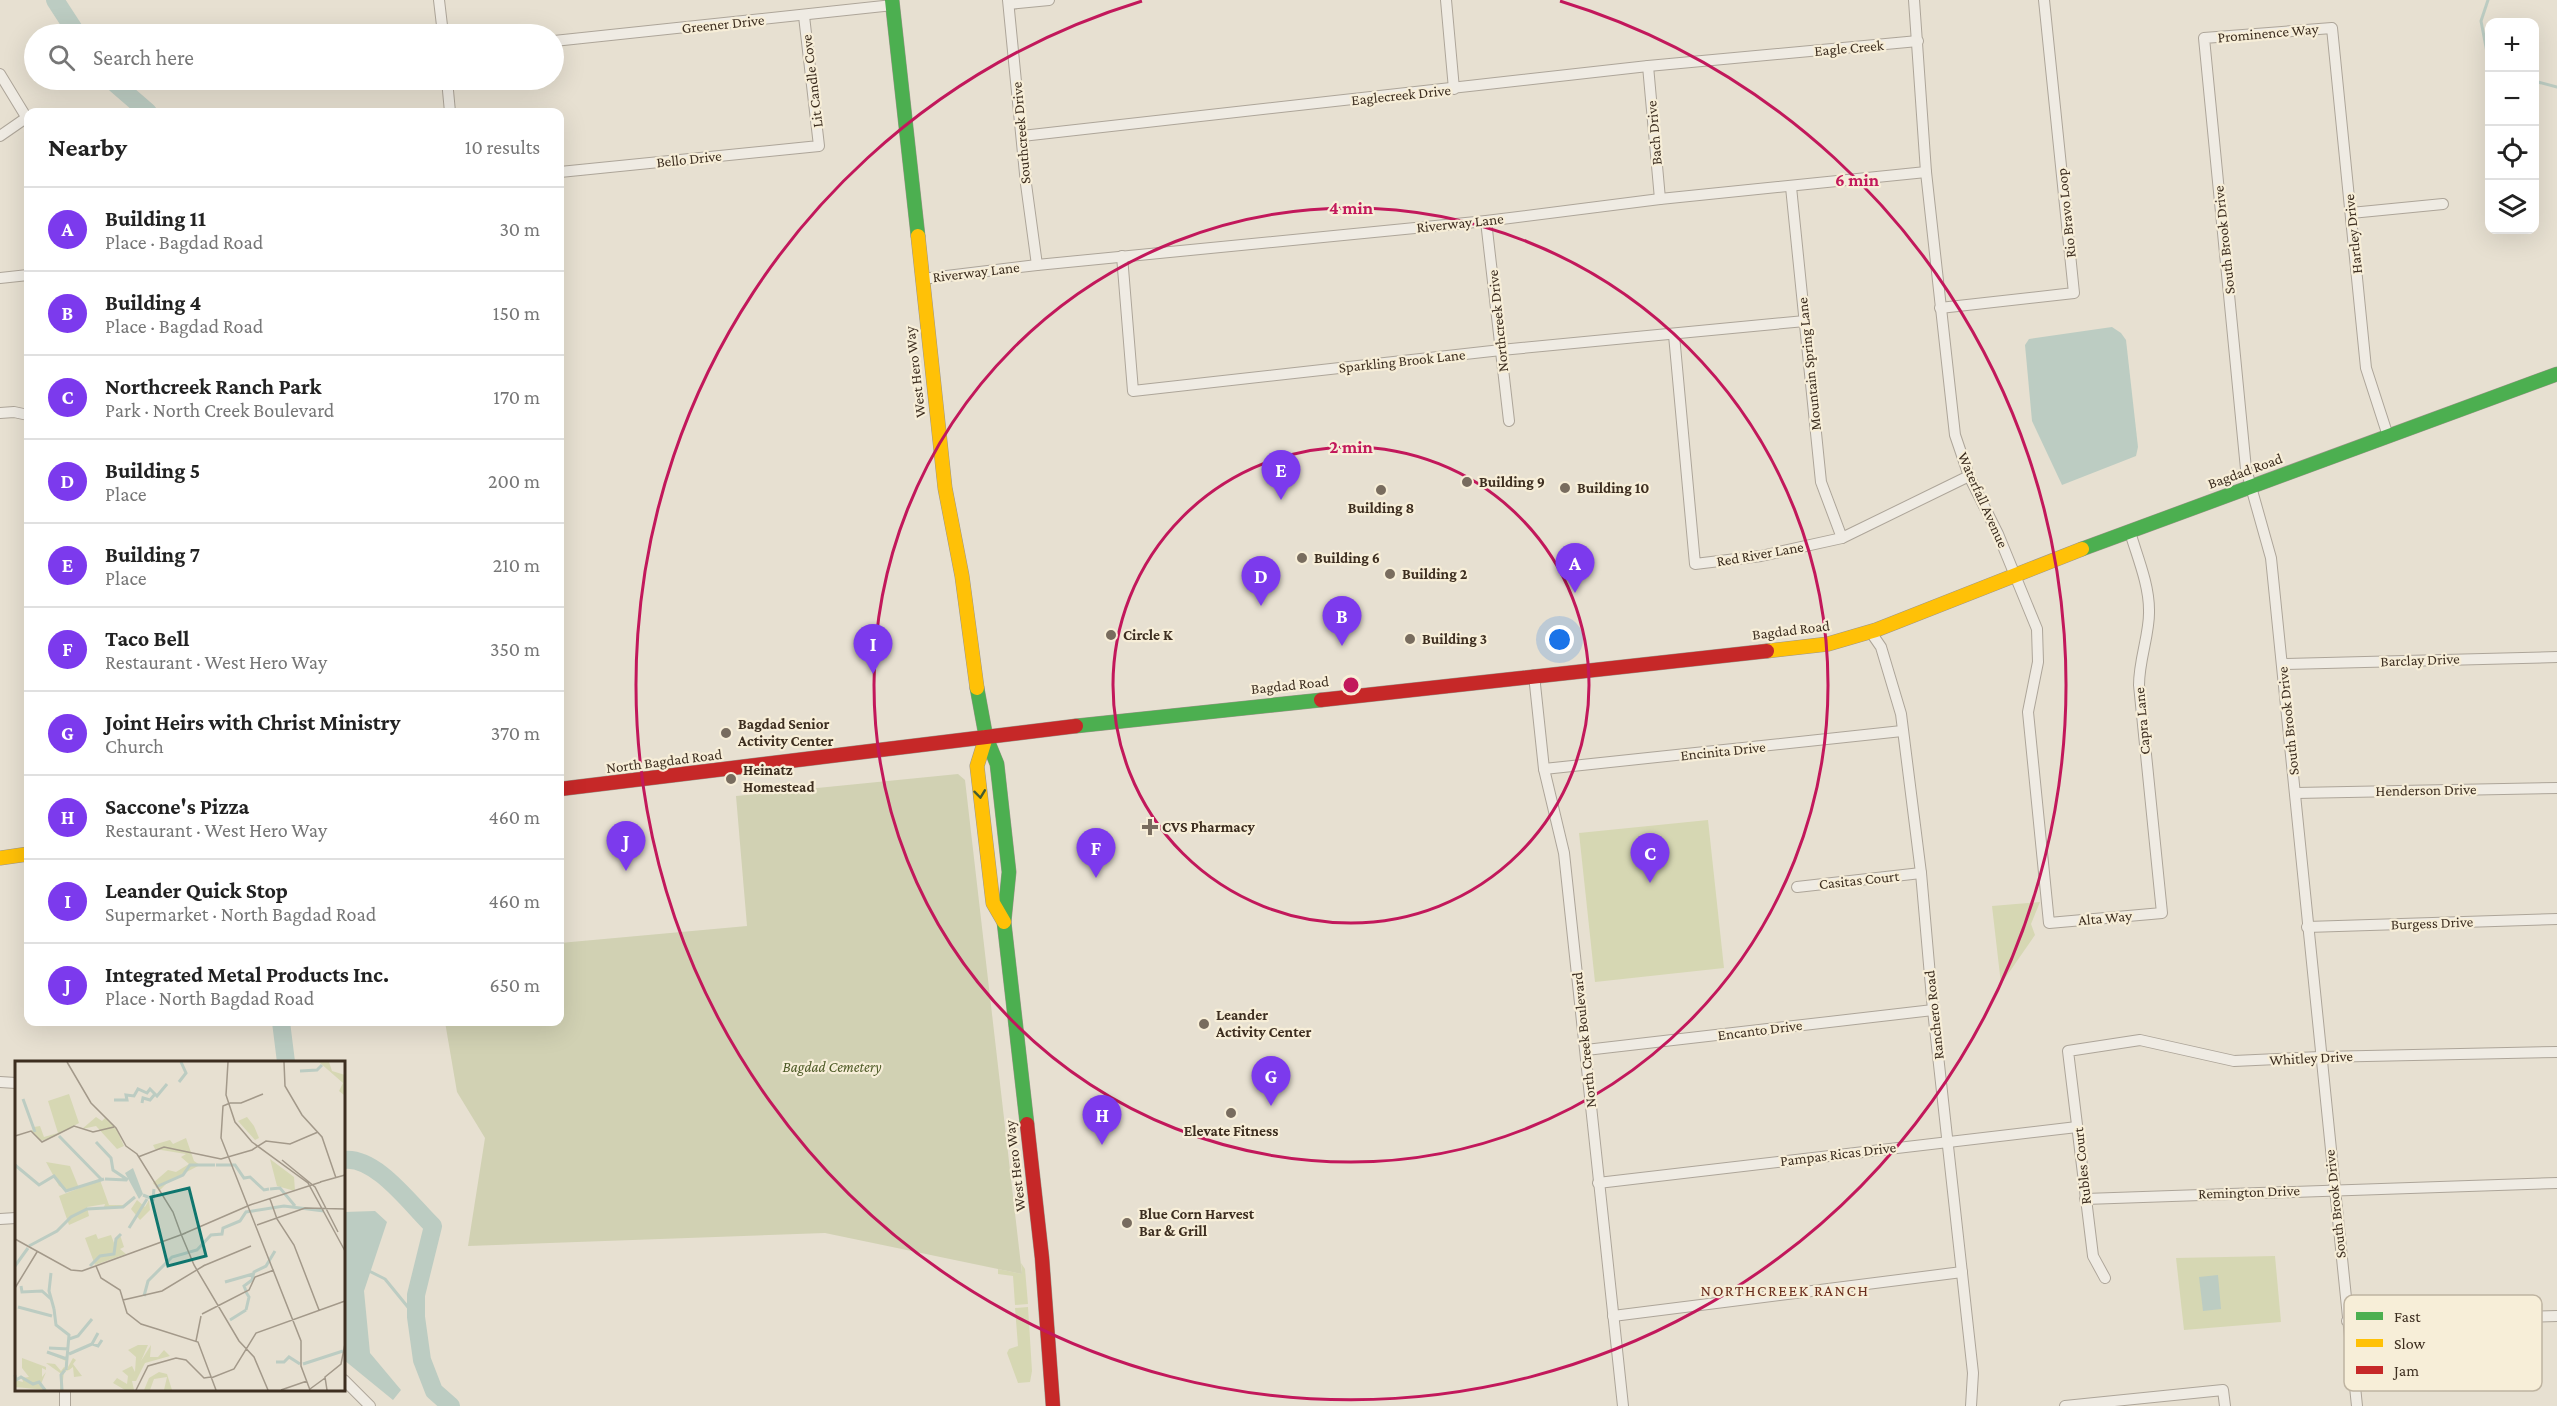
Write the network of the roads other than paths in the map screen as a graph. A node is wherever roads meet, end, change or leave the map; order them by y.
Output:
1 (439, 0) edge
2 (1049, 0) edge
3 (1446, 0) edge
4 (1914, 0) edge
5 (2044, 0) edge
6 (1009, 2) edge
7 (892, 3) edge
8 (804, 16) junction
9 (442, 24) edge
10 (2332, 28) joint
11 (2204, 38) joint
12 (564, 40) edge
13 (1918, 41) junction
14 (1780, 54) joint
15 (1648, 66) junction
16 (0, 74) edge
17 (1454, 89) junction
18 (448, 90) edge
19 (450, 108) edge
20 (24, 114) edge
21 (24, 121) edge
22 (0, 136) edge
23 (1022, 136) junction
24 (819, 146) joint
25 (1926, 171) junction
26 (564, 172) edge
27 (1791, 187) junction
28 (1660, 199) junction
29 (2443, 204) dead end
30 (2351, 213) junction
31 (1486, 221) junction
32 (1122, 256) junction
33 (1037, 265) junction
34 (24, 275) edge
35 (0, 278) edge
36 (922, 279) junction
37 (1940, 308) junction
38 (1805, 321) junction
39 (1674, 334) junction
40 (1501, 350) junction
41 (2557, 374) edge
42 (0, 413) edge
43 (24, 414) edge
44 (1509, 421) dead end
45 (2388, 436) junction
46 (1969, 476) junction
47 (2250, 487) junction
48 (2130, 531) junction
49 (1842, 538) junction
50 (2015, 574) junction
51 (1870, 631) junction
52 (2557, 657) edge
53 (2282, 664) junction
54 (1534, 675) junction
55 (1902, 731) junction
56 (986, 737) junction
57 (1544, 769) junction
58 (2557, 788) edge
59 (564, 789) edge
60 (2296, 793) junction
61 (24, 855) edge
62 (0, 858) edge
63 (1921, 873) junction
64 (1797, 887) dead end
65 (2162, 913) joint
66 (2557, 919) edge
67 (1004, 922) junction
68 (2049, 923) joint
69 (2307, 927) junction
70 (1933, 1010) junction
71 (1586, 1050) junction
72 (2068, 1051) joint
73 (2557, 1052) edge
74 (2320, 1057) junction
75 (0, 1082) edge
76 (15, 1083) edge
77 (2077, 1127) junction
78 (1948, 1141) junction
79 (2557, 1183) edge
80 (1598, 1184) junction
81 (2334, 1189) junction
82 (2085, 1199) junction
83 (15, 1218) edge
84 (0, 1219) edge
85 (1962, 1272) junction
86 (2105, 1278) dead end
87 (2344, 1295) edge
88 (1613, 1316) junction
89 (2542, 1317) edge
90 (2557, 1317) edge
91 (345, 1381) edge
92 (2355, 1391) edge
93 (2092, 1405) edge
94 (370, 1406) edge
95 (1053, 1406) edge
96 (1623, 1406) edge
97 (1971, 1406) edge
98 (2065, 1406) edge
99 (2225, 1406) edge
100 (2357, 1406) edge

1 - 9 street
2 - 6 street
3 - 17 street
4 - 13 street, Waterfall Avenue
5 - 37 street, Rio Bravo Loop
6 - 23 street, Southcreek Drive
7 - 8 street, Greener Drive
7 - 36 main road, West Hero Way
8 - 12 street, Greener Drive
8 - 24 street, Lit Candle Cove
10 - 11 street, Prominence Way
10 - 30 street, Hartley Drive
11 - 47 street, South Brook Drive
13 - 14 street, Eagle Creek
13 - 25 street, Waterfall Avenue
14 - 15 street, Eaglecreek Drive
15 - 17 street, Eaglecreek Drive
15 - 28 street, Bach Drive
16 - 20 street
17 - 23 street, Eaglecreek Drive
18 - 19 street
21 - 22 street
23 - 33 street, Southcreek Drive
24 - 26 street, Bello Drive
25 - 27 street, Riverway Lane
25 - 37 street, Waterfall Avenue
27 - 28 street, Riverway Lane
27 - 38 street, Mountain Spring Lane
28 - 31 street, Riverway Lane
29 - 30 street
30 - 45 street, Hartley Drive
31 - 32 street, Riverway Lane
31 - 40 street, Northcreek Drive
32 - 33 street, Riverway Lane
32 - 40 street, Sparkling Brook Lane
33 - 36 street, Riverway Lane
34 - 35 street
36 - 56 main road, West Hero Way
37 - 46 street, Waterfall Avenue
38 - 39 street, Sparkling Brook Lane
38 - 49 street, Mountain Spring Lane
39 - 40 street, Sparkling Brook Lane
39 - 49 street, Red River Lane
40 - 44 street, Northcreek Drive
41 - 45 main road, Bagdad Road
42 - 43 street
45 - 47 main road, Bagdad Road
46 - 49 street, Red River Lane
46 - 50 street, Waterfall Avenue
47 - 48 main road, Bagdad Road
47 - 53 street, South Brook Drive
48 - 50 main road, Bagdad Road
48 - 65 street, Capra Lane
50 - 51 main road, Bagdad Road
50 - 68 street, Waterfall Avenue
51 - 54 main road, Bagdad Road
51 - 55 street, Ranchero Road
52 - 53 street, Barclay Drive
53 - 60 street, South Brook Drive
54 - 56 main road, Bagdad Road
54 - 57 street, North Creek Boulevard
55 - 57 street, Encinita Drive
55 - 63 street, Ranchero Road
56 - 59 main road, North Bagdad Road
56 - 67 main road, West Hero Way
56 -> 67 main road, West Hero Way
57 - 71 street, North Creek Boulevard
58 - 60 street, Henderson Drive
60 - 69 street, South Brook Drive
61 - 62 main road
63 - 64 street, Casitas Court
63 - 70 street, Ranchero Road
65 - 68 street, Alta Way
66 - 69 street, Burgess Drive
67 - 95 main road, West Hero Way
69 - 74 street, South Brook Drive
70 - 71 street, Encanto Drive
70 - 78 street, Ranchero Road
71 - 80 street, North Creek Boulevard
72 - 74 street, Whitley Drive
72 - 77 street, Rubles Court
73 - 74 street, Whitley Drive
74 - 81 street, South Brook Drive
75 - 76 street
77 - 78 street, Pampas Ricas Drive
77 - 82 street, Rubles Court
78 - 80 street, Pampas Ricas Drive
78 - 85 street, Ranchero Road
79 - 81 street, Remington Drive
80 - 88 street, North Creek Boulevard
81 - 82 street, Remington Drive
81 - 87 street, South Brook Drive
82 - 86 street, Rubles Court
83 - 84 street
85 - 88 street
85 - 97 street, Ranchero Road
88 - 96 street, North Creek Boulevard
89 - 90 street
91 - 94 street
92 - 100 street, South Brook Drive
93 - 98 street
93 - 99 street

